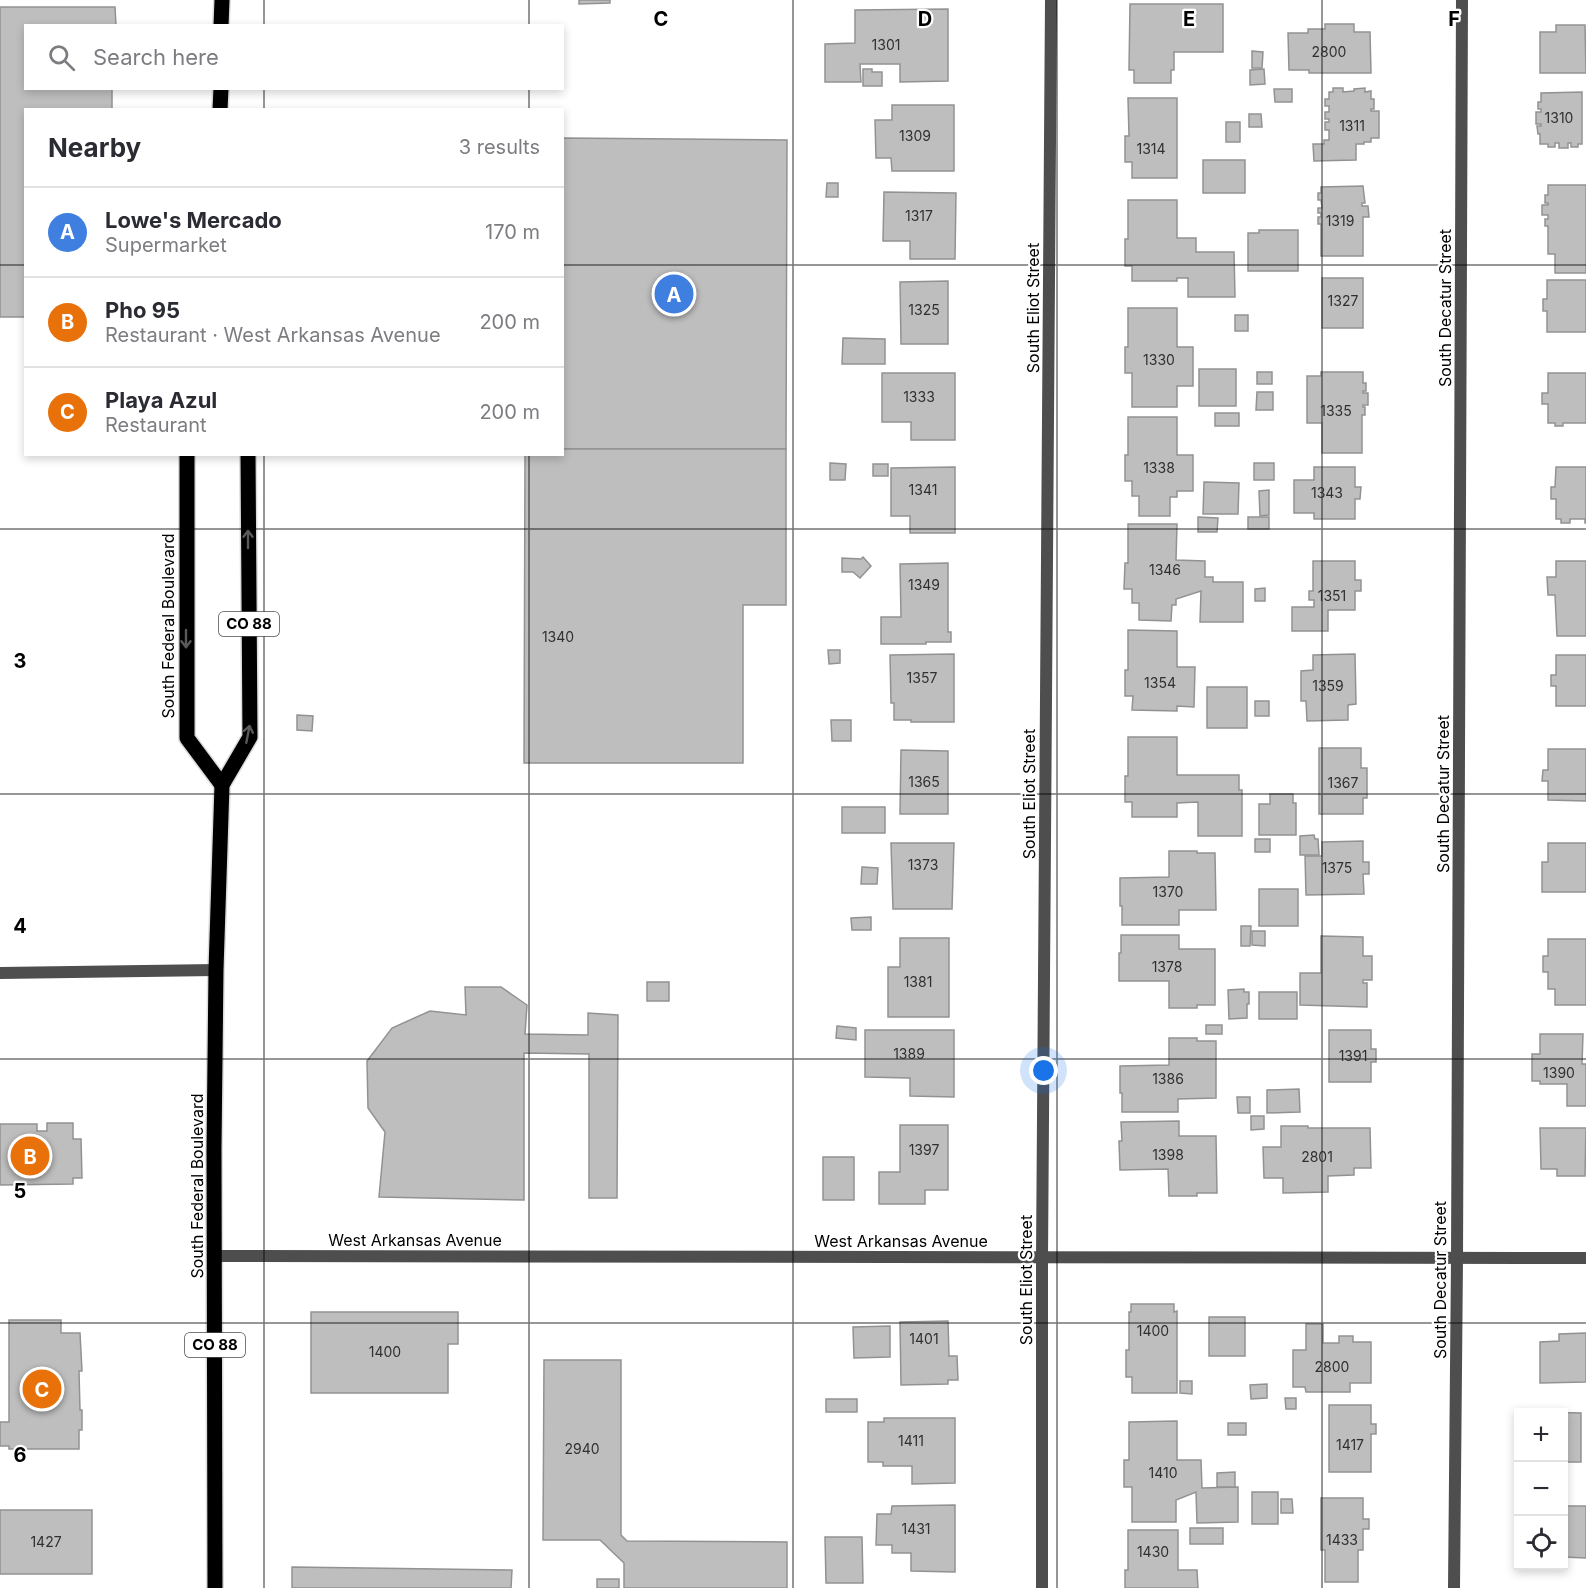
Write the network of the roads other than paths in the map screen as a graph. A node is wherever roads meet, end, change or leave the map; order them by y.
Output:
1 (222, 0) edge
2 (1052, 0) edge
3 (1462, 0) edge
4 (221, 24) edge
5 (221, 90) edge
6 (220, 108) edge
7 (187, 456) edge
8 (248, 456) edge
9 (222, 785) junction
10 (216, 970) junction
11 (0, 973) edge
12 (215, 1256) junction
13 (1042, 1258) junction
14 (1457, 1258) junction
15 (1586, 1258) edge
16 (215, 1588) edge
17 (1042, 1588) edge
18 (1454, 1588) edge

1 - 4 main road
2 - 13 street, South Eliot Street
3 - 14 street, South Decatur Street
5 - 6 main road
7 -> 9 main road, South Federal Boulevard
9 -> 8 main road, South Federal Boulevard / CO 88
9 - 10 main road, South Federal Boulevard / CO 88
10 - 11 street
10 - 12 main road, South Federal Boulevard / CO 88
12 - 13 street, West Arkansas Avenue
12 - 16 main road, South Federal Boulevard / CO 88
13 - 14 street, West Arkansas Avenue
13 - 17 street, South Eliot Street
14 - 15 street, West Arkansas Avenue
14 - 18 street, South Decatur Street

